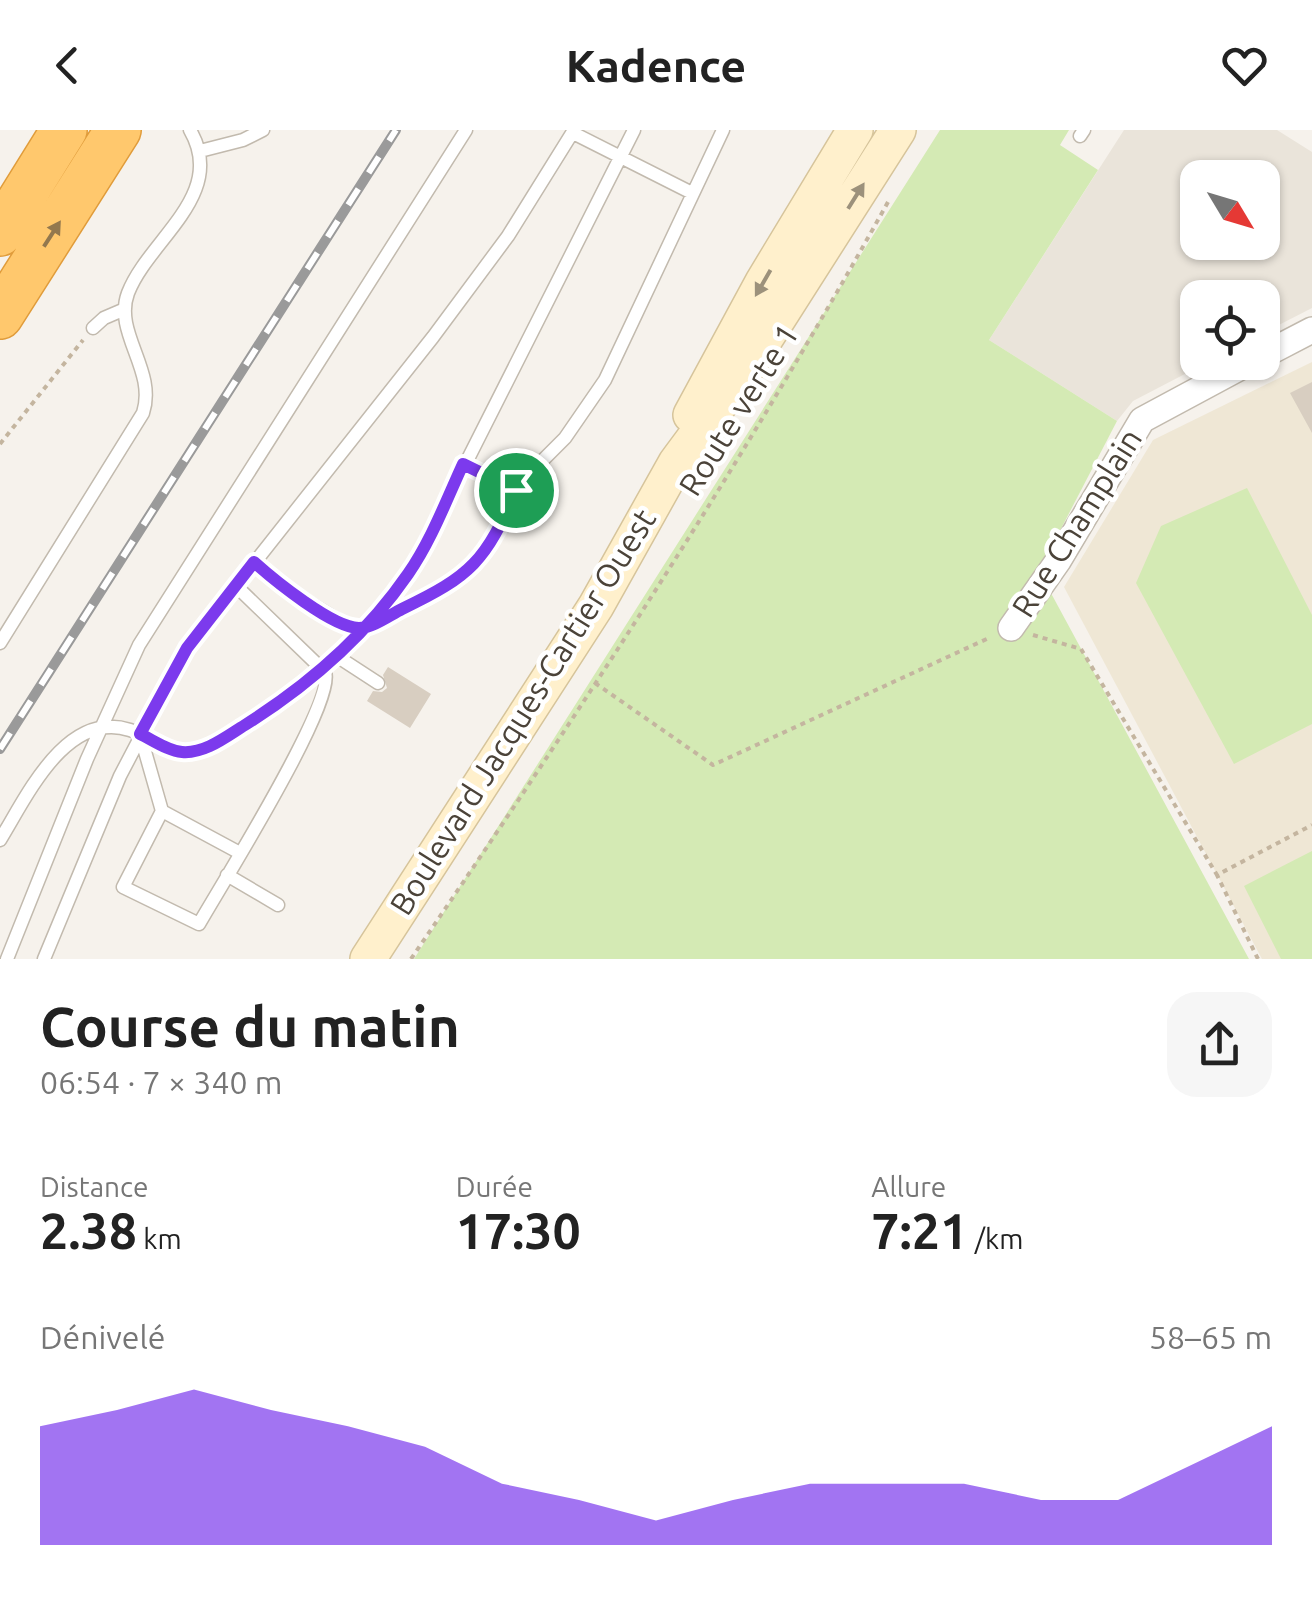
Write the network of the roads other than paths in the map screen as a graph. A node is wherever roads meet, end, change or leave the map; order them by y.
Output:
1 (64, 130) edge
2 (118, 130) edge
3 (190, 130) edge
4 (263, 130) edge
5 (466, 130) edge
6 (634, 130) edge
7 (723, 130) edge
8 (855, 130) edge
9 (898, 130) edge
10 (574, 131) edge
11 (200, 152) junction
12 (620, 158) junction
13 (692, 194) junction
14 (0, 233) edge
15 (125, 309) junction
16 (0, 316) edge
17 (92, 328) road end
18 (1312, 330) edge
19 (1280, 347) edge
20 (1216, 380) edge
21 (676, 463) junction
22 (463, 464) junction
23 (516, 490) junction
24 (254, 562) junction
25 (235, 585) junction
26 (363, 628) junction
27 (1010, 628) road end
28 (0, 643) edge
29 (335, 655) junction
30 (321, 668) junction
31 (378, 683) dead end
32 (100, 730) junction
33 (140, 734) junction
34 (162, 811) junction
35 (0, 840) edge
36 (240, 853) junction
37 (227, 874) junction
38 (278, 905) dead end
39 (7, 959) edge
40 (44, 959) edge
41 (368, 959) edge

1 - 14 highway
16 -> 2 highway
3 - 11 lane
4 - 11 lane
5 - 32 lane
6 - 12 lane
7 - 13 lane
8 -> 21 main road, Boulevard Jacques-Cartier Ouest
21 -> 9 main road, Boulevard Jacques-Cartier Ouest
10 - 12 lane
10 - 24 lane
11 - 15 lane
12 - 13 lane
12 - 22 lane
13 - 23 lane
15 - 17 lane
15 - 28 lane
18 - 19 street
20 - 27 street, Rue Champlain
21 - 41 main road, Boulevard Jacques-Cartier Ouest
22 - 23 lane
22 - 26 lane
23 - 26 lane
24 - 25 lane
24 - 26 lane
25 - 30 lane
25 - 33 lane
26 - 29 lane
29 - 30 lane
29 - 31 lane
30 - 33 lane
30 - 36 lane
32 - 33 lane
32 - 35 lane
32 - 39 lane
33 - 34 lane
33 - 40 lane
34 - 36 lane
34 - 37 lane
36 - 37 lane
37 - 38 lane

